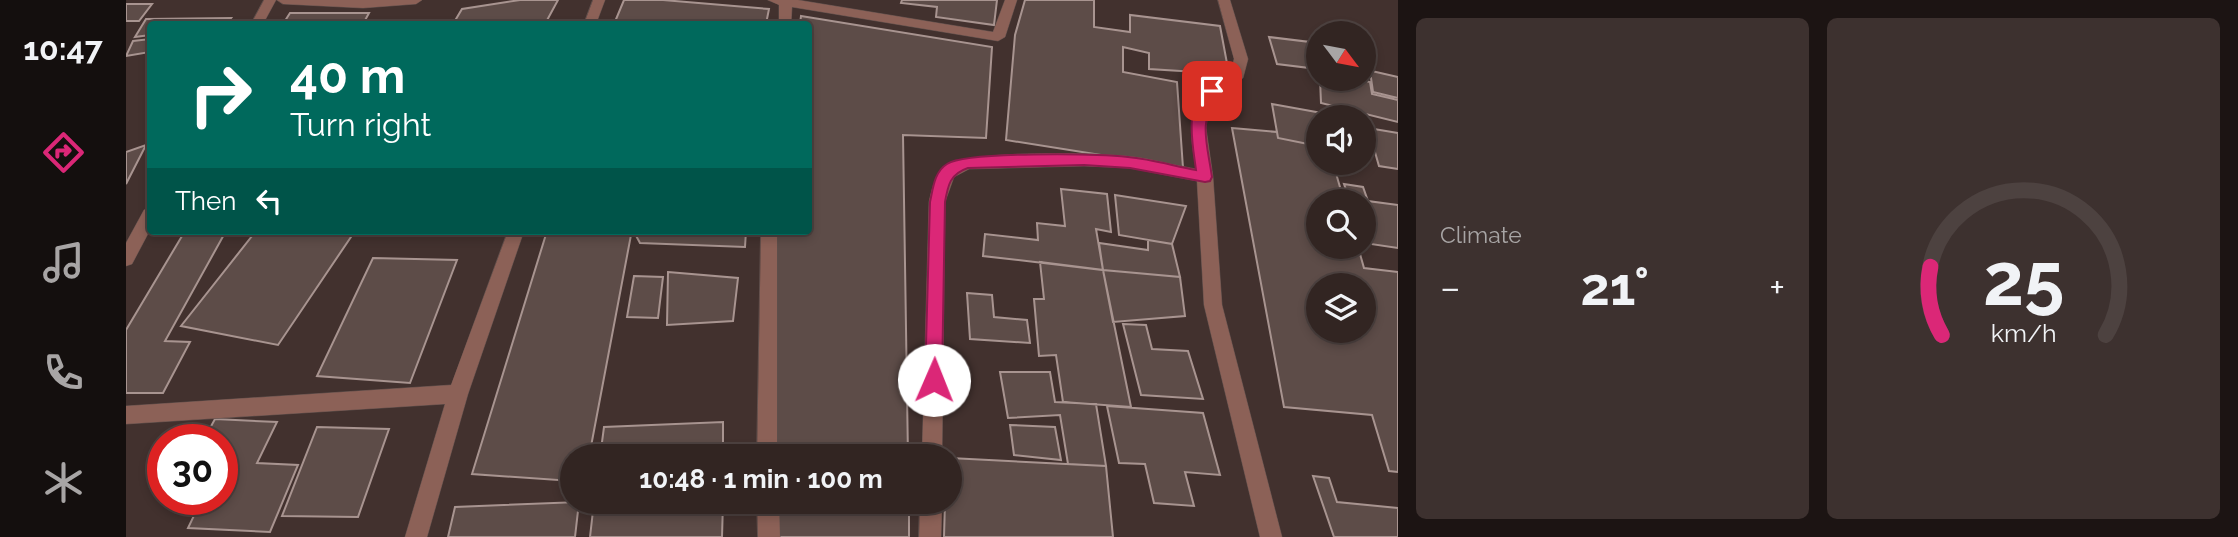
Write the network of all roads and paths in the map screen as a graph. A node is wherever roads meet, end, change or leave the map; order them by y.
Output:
1 (270, 0) edge
2 (283, 0) edge
3 (416, 0) edge
4 (599, 0) edge
5 (1011, 0) edge
6 (1224, 0) edge
7 (780, 1) edge
8 (259, 21) edge
9 (591, 21) edge
10 (784, 21) edge
11 (1205, 177) junction
12 (147, 220) edge
13 (515, 235) edge
14 (769, 235) edge
15 (126, 259) edge
16 (458, 394) junction
17 (126, 415) edge
18 (767, 444) edge
19 (932, 444) edge
20 (768, 514) edge
21 (931, 514) edge
22 (416, 537) edge
23 (769, 537) edge
24 (930, 537) edge
25 (1271, 537) edge

1 - 8 street
2 - 3 street
4 - 9 street
5 - 7 street
6 - 11 street
7 - 10 street
11 - 19 street
11 - 25 street
12 - 15 street
13 - 16 street
14 - 18 street
16 - 17 street
16 - 22 street
20 - 23 street
21 - 24 street

